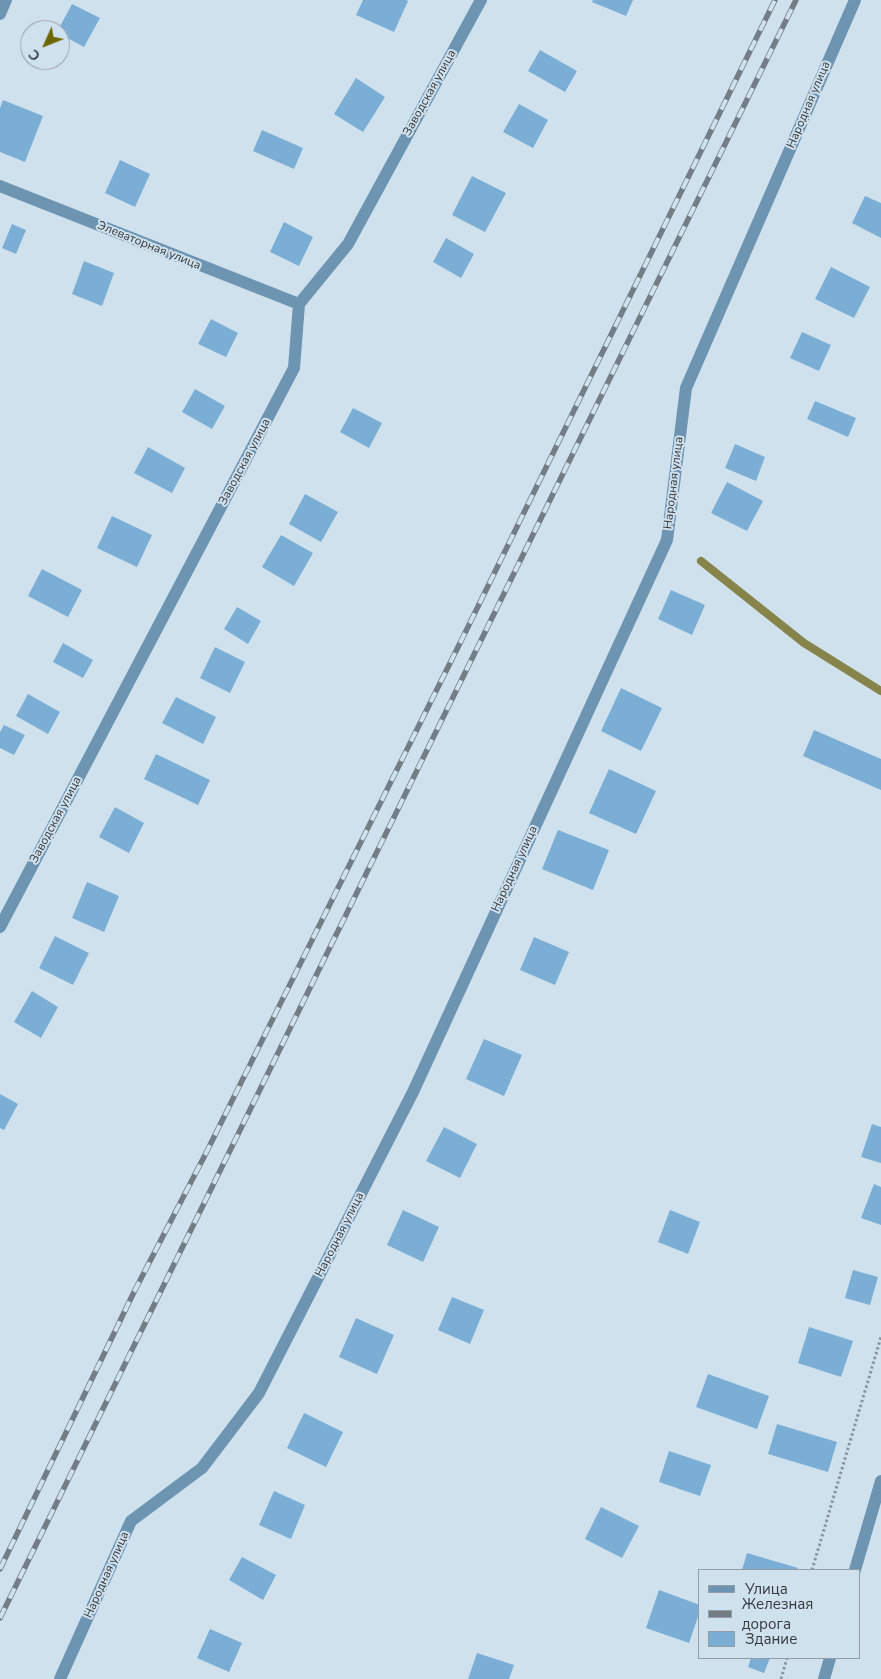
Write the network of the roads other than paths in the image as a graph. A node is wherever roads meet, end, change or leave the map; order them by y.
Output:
1 (6, 0) edge
2 (481, 0) edge
3 (855, 0) edge
4 (0, 14) edge
5 (0, 186) edge
6 (299, 304) junction
7 (0, 927) edge
8 (881, 1481) edge
9 (855, 1569) edge
10 (830, 1659) edge
11 (60, 1679) edge
12 (824, 1679) edge

1 - 4 street
2 - 6 street, Заводская улица
3 - 11 street, Народная улица
5 - 6 street, Элеваторная улица
6 - 7 street, Заводская улица
8 - 9 street
10 - 12 street

